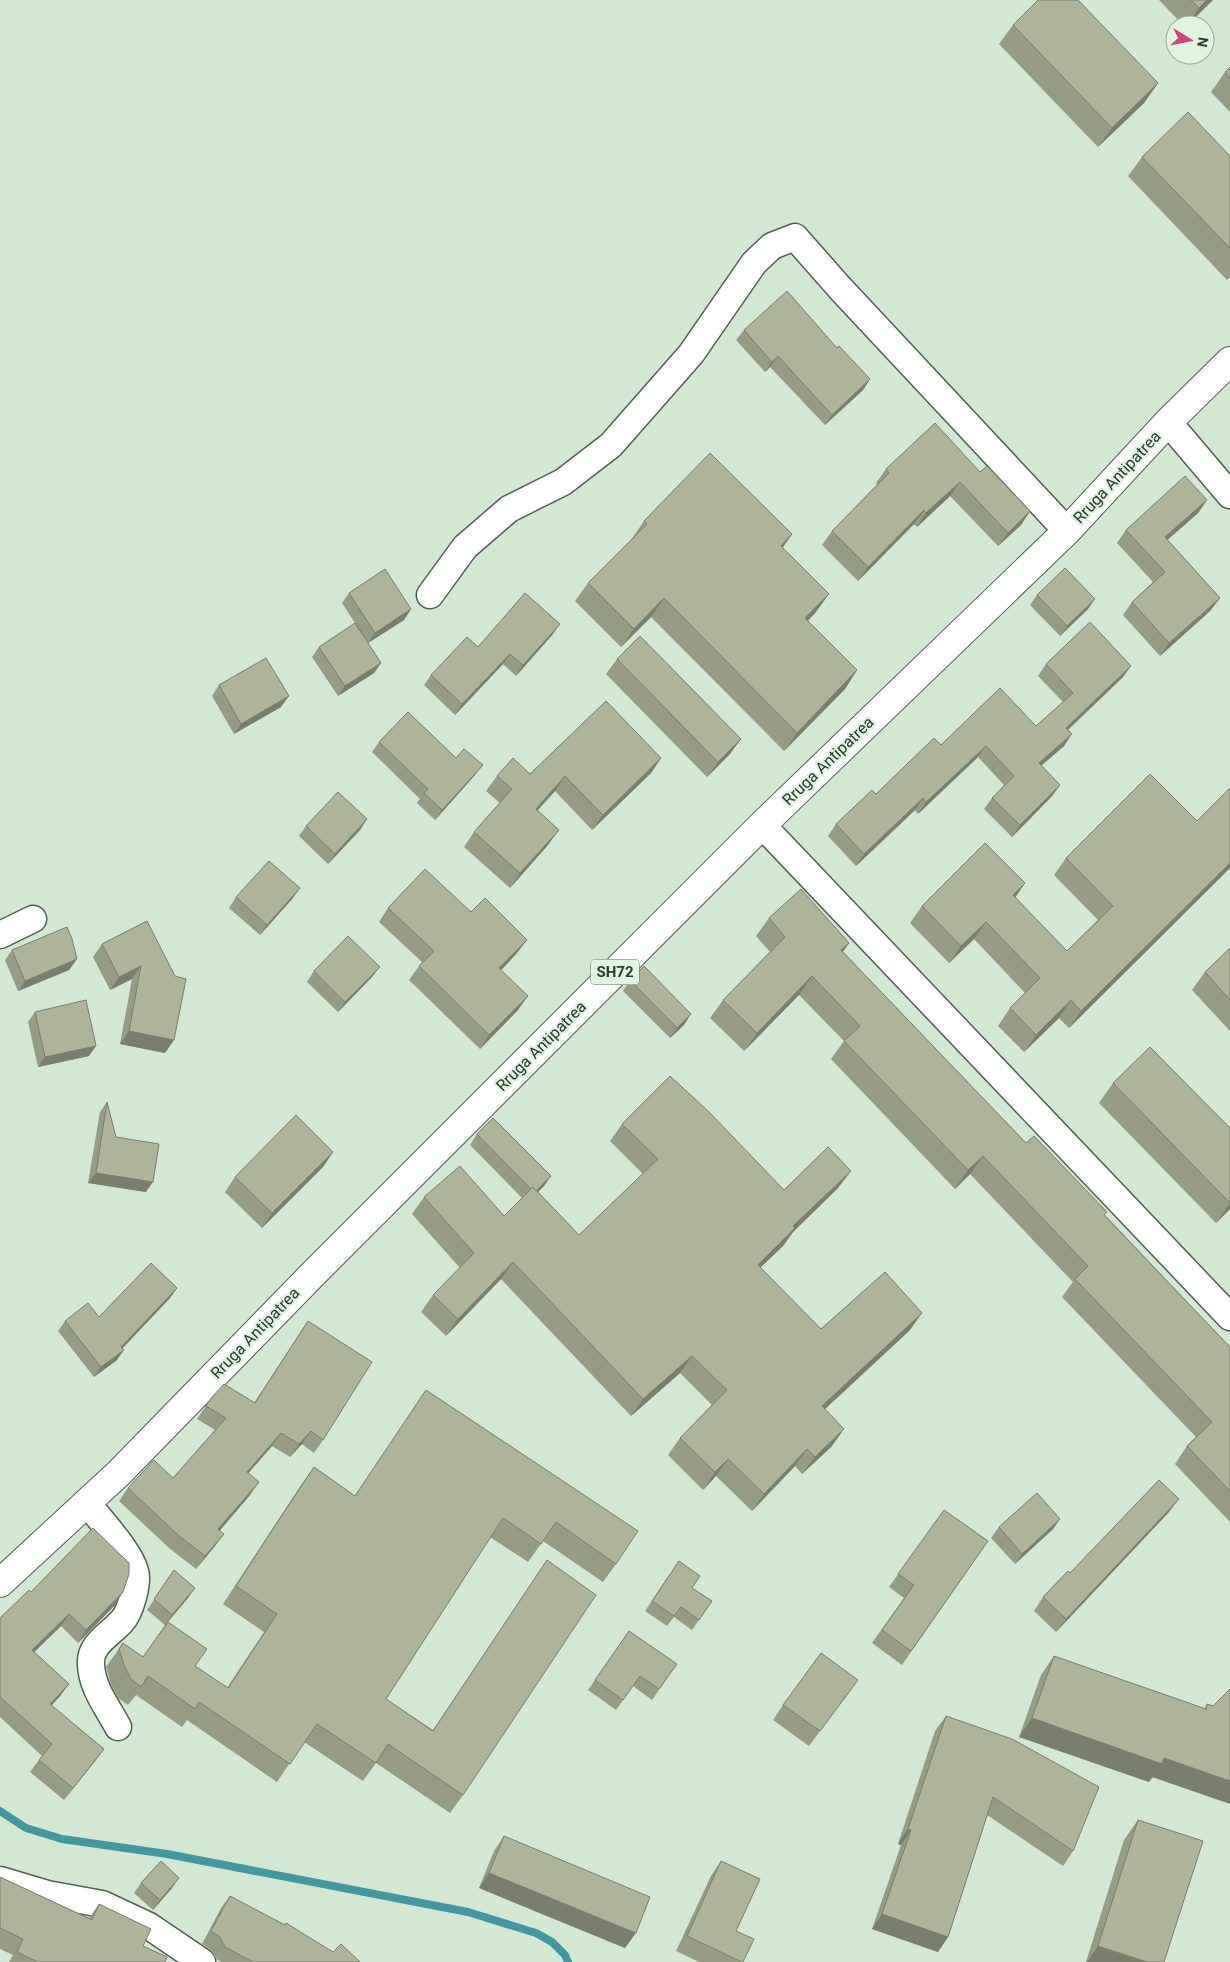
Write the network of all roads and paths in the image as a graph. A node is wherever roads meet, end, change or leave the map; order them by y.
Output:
1 (1230, 361) edge
2 (1168, 422) junction
3 (1230, 496) edge
4 (1067, 530) junction
5 (430, 594) dead end
6 (762, 825) junction
7 (33, 919) dead end
8 (0, 935) edge
9 (1230, 1317) edge
10 (87, 1503) junction
11 (0, 1583) edge
12 (118, 1728) dead end
13 (0, 1880) edge
14 (202, 1962) edge

1 - 2 main road, Rruga Antipatrea / SH72
2 - 3 street
2 - 4 main road, Rruga Antipatrea / SH72
4 - 5 street
4 - 6 main road, Rruga Antipatrea / SH72
6 - 9 street
6 - 10 main road, Rruga Antipatrea / SH72
7 - 8 street
10 - 11 main road, Rruga Antipatrea / SH72
10 - 12 street
13 - 14 street

